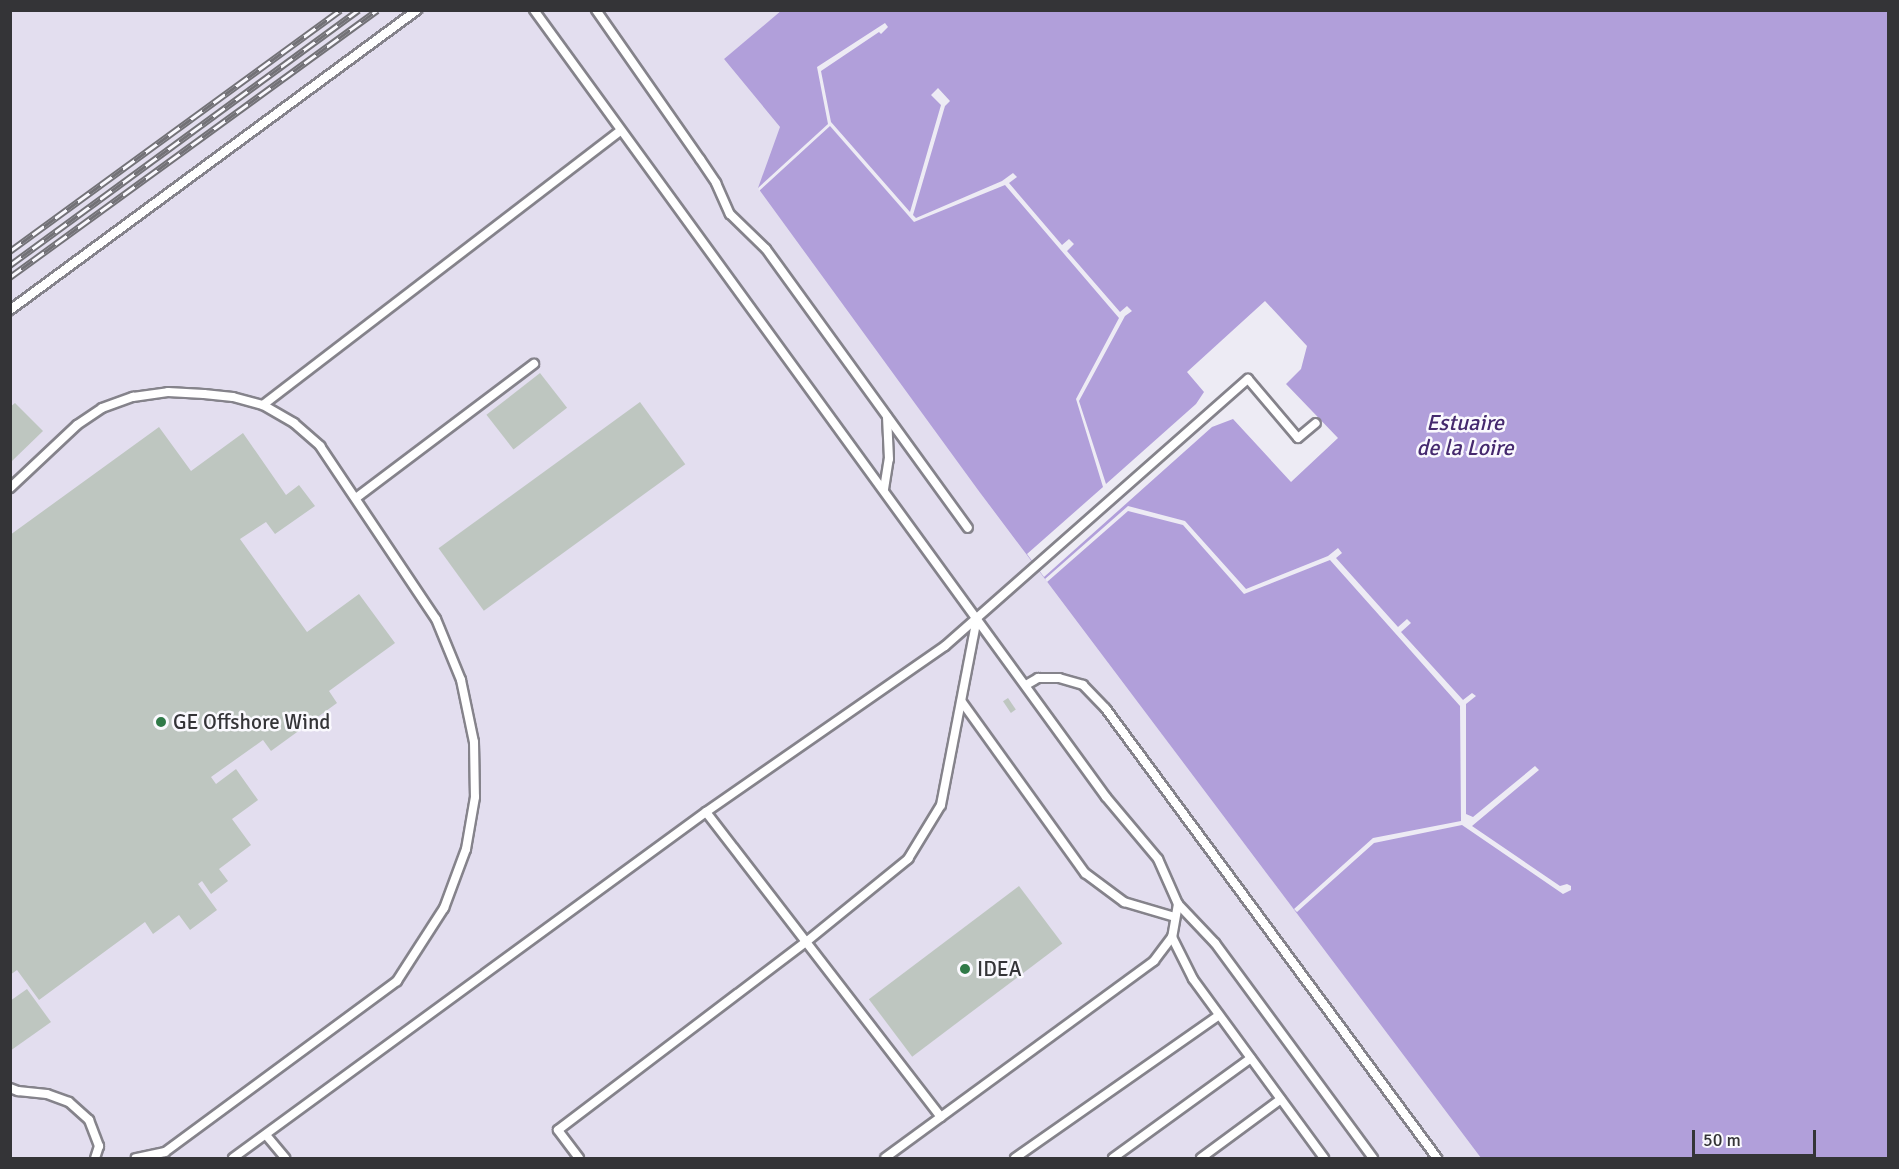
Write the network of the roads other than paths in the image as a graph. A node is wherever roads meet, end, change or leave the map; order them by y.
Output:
1 (417, 10) edge
2 (534, 10) edge
3 (596, 10) edge
4 (621, 130) junction
5 (10, 310) edge
6 (534, 364) dead end
7 (263, 405) junction
8 (887, 415) junction
9 (1316, 423) dead end
10 (10, 488) edge
11 (884, 489) junction
12 (356, 498) junction
13 (968, 528) dead end
14 (977, 618) junction
15 (1026, 686) junction
16 (962, 702) junction
17 (706, 812) junction
18 (1178, 904) junction
19 (1175, 917) junction
20 (1172, 937) junction
21 (807, 942) junction
22 (1219, 1015) junction
23 (1251, 1058) junction
24 (10, 1088) edge
25 (1281, 1099) junction
26 (941, 1117) junction
27 (266, 1135) junction
28 (95, 1158) edge
29 (135, 1158) edge
30 (232, 1158) edge
31 (285, 1158) edge
32 (579, 1158) edge
33 (885, 1158) edge
34 (1015, 1158) edge
35 (1113, 1158) edge
36 (1201, 1158) edge
37 (1324, 1158) edge
38 (1373, 1158) edge
39 (1437, 1158) edge

1 - 5 lane
2 - 4 lane
3 - 8 lane
4 - 7 lane
4 - 11 lane
6 - 12 lane
7 - 10 lane
7 - 12 lane
8 - 11 lane
8 - 13 lane
9 - 14 lane
11 - 14 lane
12 - 29 lane
14 - 15 lane
14 - 16 lane
14 - 17 lane
15 - 18 lane
15 - 39 lane
16 - 19 lane
16 - 21 lane
17 - 21 lane
17 - 27 lane
18 - 19 lane
18 - 38 lane
19 - 20 lane
20 - 22 lane
20 - 26 lane
21 - 26 lane
21 - 32 lane
22 - 23 lane
22 - 34 lane
23 - 25 lane
23 - 35 lane
24 - 28 lane
25 - 36 lane
25 - 37 lane
26 - 33 lane
27 - 30 lane
27 - 31 lane

